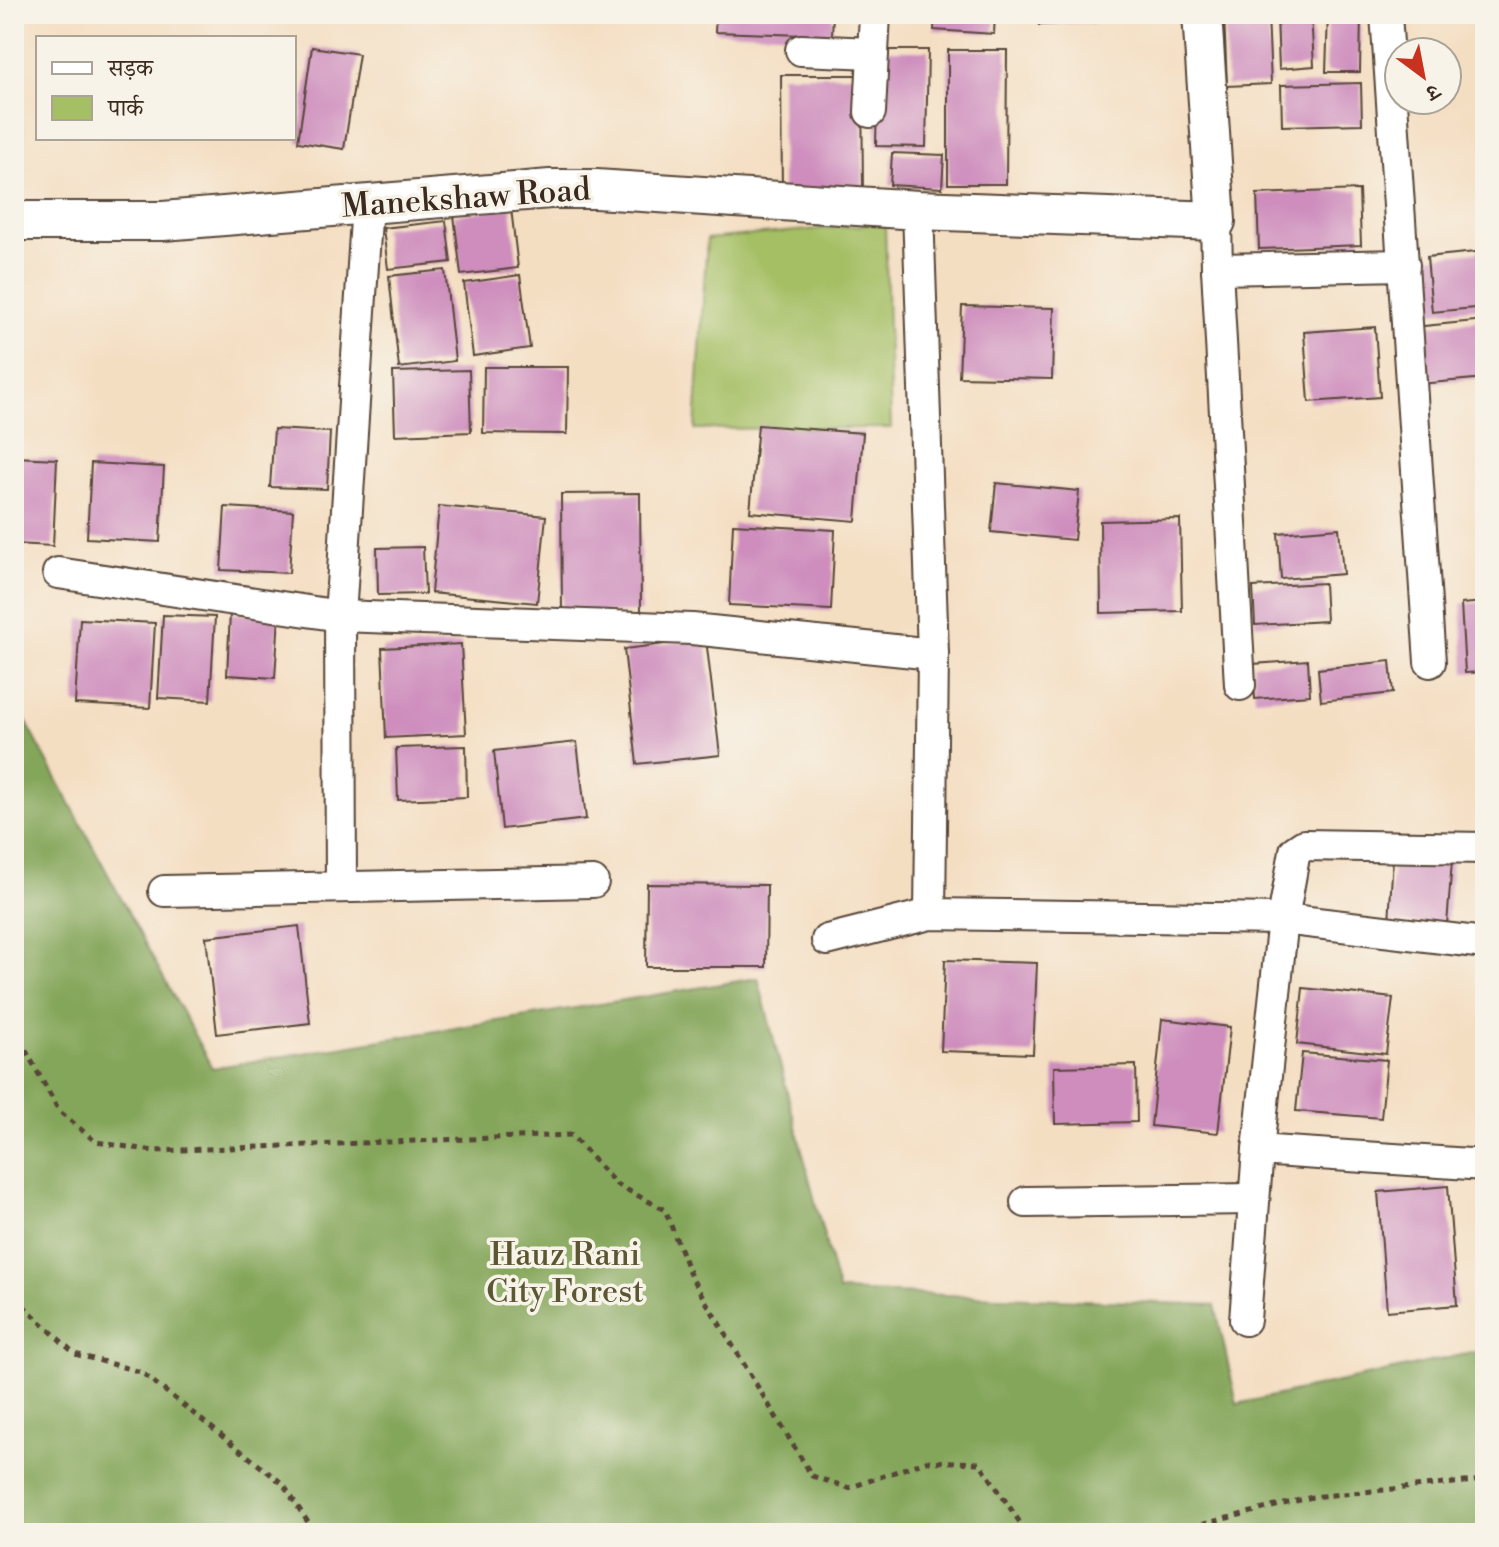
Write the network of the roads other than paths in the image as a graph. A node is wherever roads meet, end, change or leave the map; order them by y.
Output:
1 (875, 14) edge
2 (1202, 14) edge
3 (1386, 14) edge
4 (801, 50) dead end
5 (873, 53) junction
6 (870, 112) dead end
7 (367, 204) junction
8 (918, 210) junction
9 (14, 221) edge
10 (1216, 221) junction
11 (1404, 265) junction
12 (1217, 269) junction
13 (58, 573) dead end
14 (340, 616) junction
15 (933, 654) junction
16 (1430, 662) dead end
17 (1240, 685) dead end
18 (1485, 848) edge
19 (593, 882) dead end
20 (341, 887) junction
21 (164, 891) dead end
22 (930, 914) junction
23 (1283, 919) junction
24 (827, 940) dead end
25 (1485, 943) edge
26 (1258, 1150) junction
27 (1485, 1165) edge
28 (1253, 1199) junction
29 (1026, 1202) dead end
30 (1245, 1320) dead end

1 - 5 street
2 - 10 street
3 - 11 street
4 - 5 street
5 - 6 street
7 - 8 street, Manekshaw Road
7 - 9 street, Manekshaw Road
7 - 14 street
8 - 10 street, Manekshaw Road
8 - 15 street
10 - 12 street
11 - 12 street
11 - 16 street
12 - 17 street
13 - 14 street
14 - 15 street
14 - 20 street
15 - 22 street
18 - 23 street
19 - 20 street
20 - 21 street
22 - 23 street
22 - 24 street
23 - 25 street
23 - 26 street
26 - 27 street
26 - 28 street
28 - 29 street
28 - 30 street

